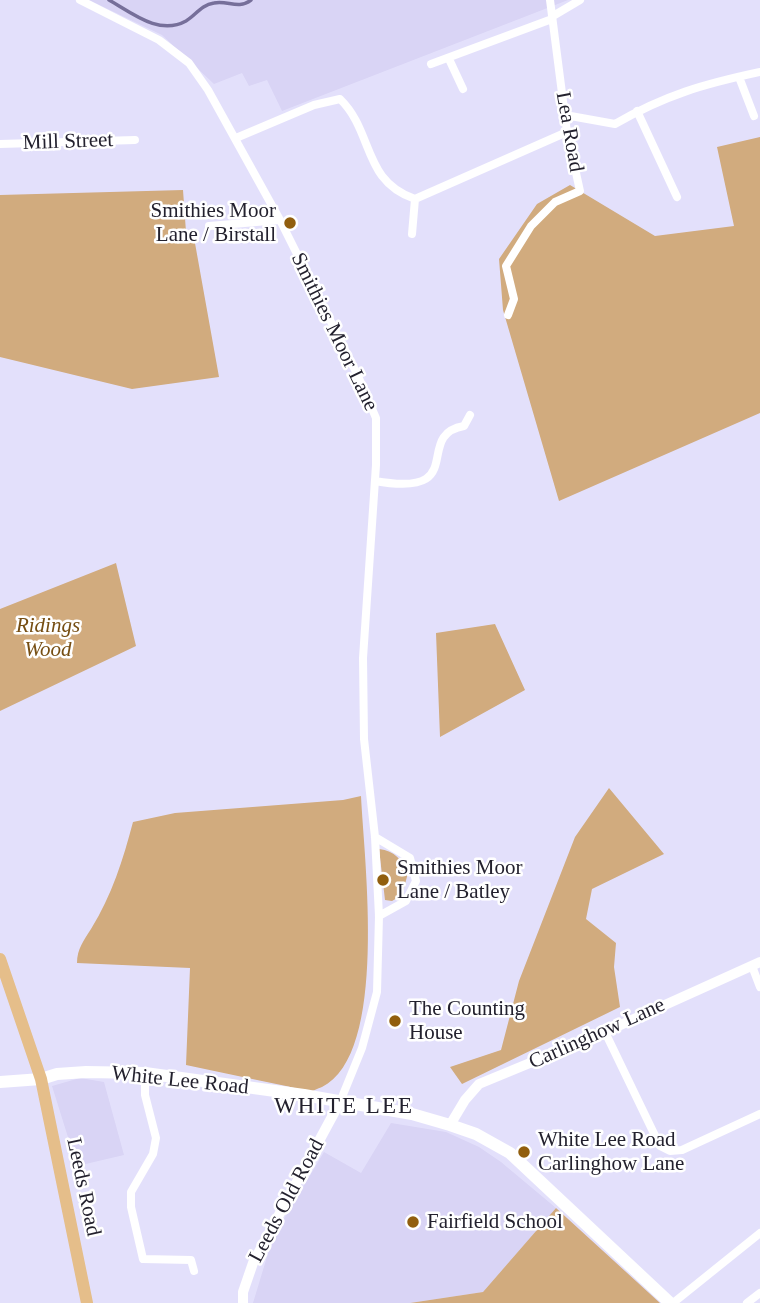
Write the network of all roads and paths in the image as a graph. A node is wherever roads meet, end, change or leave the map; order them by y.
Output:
1 (80, 0) edge
2 (550, 0) edge
3 (580, 0) edge
4 (552, 17) junction
5 (449, 58) junction
6 (431, 64) dead end
7 (760, 72) edge
8 (739, 77) junction
9 (463, 89) dead end
10 (637, 111) junction
11 (565, 115) junction
12 (754, 116) dead end
13 (567, 132) junction
14 (236, 138) junction
15 (135, 140) dead end
16 (0, 144) edge
17 (677, 197) dead end
18 (415, 199) junction
19 (280, 220) junction
20 (209, 226) dead end
21 (412, 233) dead end
22 (508, 315) dead end
23 (470, 415) dead end
24 (375, 481) junction
25 (375, 837) junction
26 (379, 916) junction
27 (0, 959) edge
28 (756, 964) edge
29 (760, 987) edge
30 (605, 1032) junction
31 (145, 1073) junction
32 (41, 1079) junction
33 (0, 1082) edge
34 (340, 1102) junction
35 (760, 1114) edge
36 (450, 1125) junction
37 (760, 1233) edge
38 (194, 1271) dead end
39 (760, 1293) edge
40 (87, 1303) edge
41 (243, 1303) edge
42 (671, 1303) edge
43 (747, 1303) edge

1 - 14 street, Smithies Moor Lane
2 - 4 street, Lea Road
3 - 4 street
4 - 5 street
4 - 11 street, Lea Road
5 - 6 street
5 - 9 street
7 - 8 street
8 - 10 street
8 - 12 street
10 - 11 street
10 - 17 street
11 - 13 street, Lea Road
13 - 18 street
13 - 22 street, Lea Road
14 - 18 street
14 - 19 street, Smithies Moor Lane
15 - 16 street, Mill Street
18 - 21 street
19 - 20 street
19 - 24 street, Smithies Moor Lane
23 - 24 street
24 - 25 street, Smithies Moor Lane
25 - 26 street, Smithies Moor Lane
25 - 26 street
26 - 34 street, Smithies Moor Lane
27 - 32 main road, Leeds Road
28 - 29 street
28 - 30 street, Carlinghow Lane
30 - 35 street
30 - 36 street, Carlinghow Lane
31 - 32 main road, White Lee Road
31 - 34 main road, White Lee Road
31 - 38 street
32 - 33 main road, White Lee Road
32 - 40 main road, Leeds Road
34 - 36 main road, White Lee Road
34 - 41 street, Leeds Old Road
36 - 42 main road, White Lee Road
37 - 42 street
39 - 43 street

